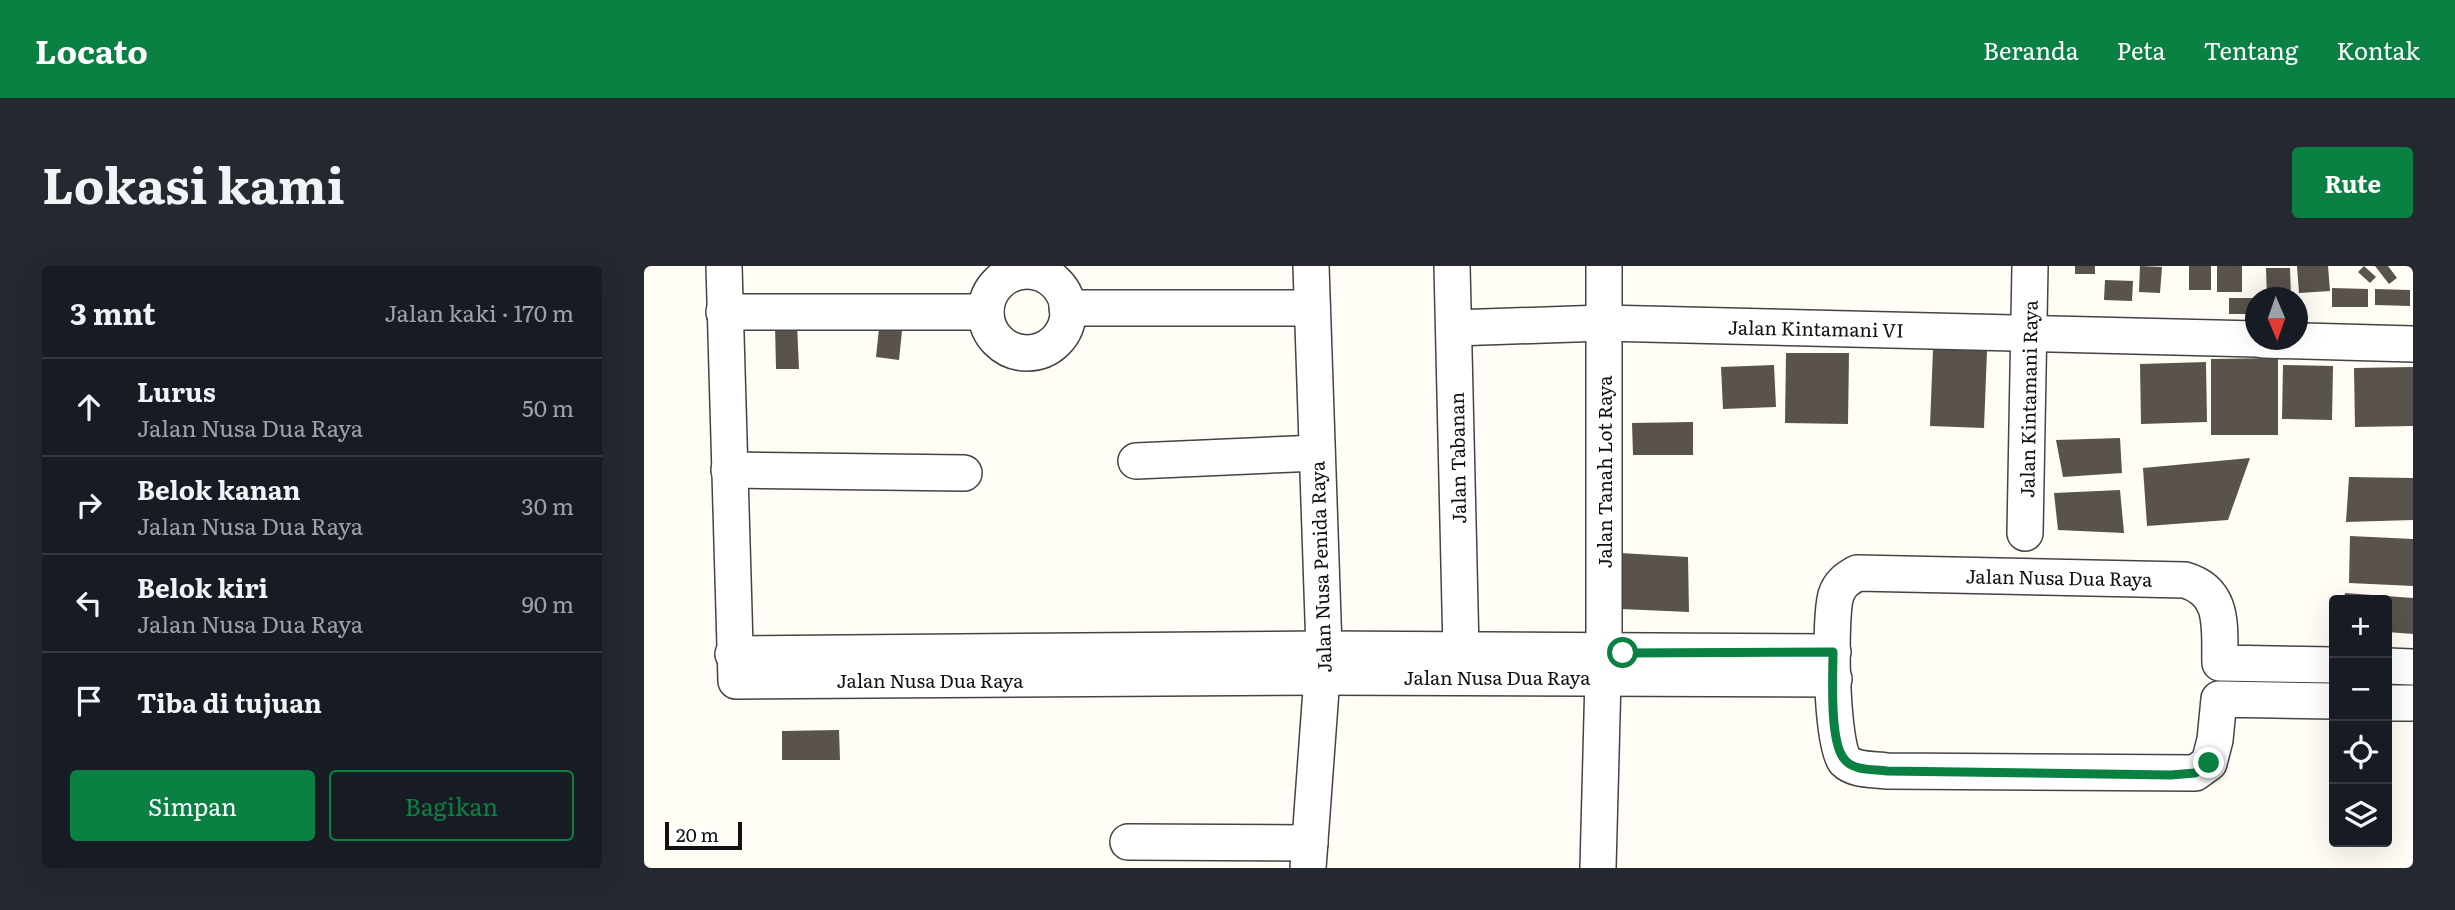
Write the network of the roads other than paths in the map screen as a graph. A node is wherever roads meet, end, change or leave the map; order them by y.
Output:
1 (724, 266) edge
2 (1311, 266) edge
3 (1452, 266) edge
4 (1604, 266) edge
5 (2031, 266) edge
6 (1068, 308) junction
7 (1312, 308) junction
8 (724, 312) junction
9 (986, 312) junction
10 (1603, 323) junction
11 (1454, 328) junction
12 (2029, 332) junction
13 (2245, 339) edge
14 (2308, 341) edge
15 (2413, 344) edge
16 (1317, 453) junction
17 (1136, 461) dead end
18 (729, 470) junction
19 (964, 473) dead end
20 (2025, 533) dead end
21 (1461, 650) junction
22 (1324, 663) junction
23 (2220, 663) junction
24 (1603, 665) junction
25 (2329, 665) edge
26 (1833, 666) junction
27 (2392, 666) edge
28 (2413, 667) edge
29 (2219, 699) junction
30 (2329, 701) edge
31 (2392, 703) edge
32 (2413, 703) edge
33 (1128, 842) dead end
34 (1309, 855) edge
35 (1598, 868) edge

1 - 8 street
2 - 7 street, Jalan Nusa Penida Raya
3 - 11 street, Jalan Tabanan
4 - 10 street, Jalan Tanah Lot Raya
5 - 12 street, Jalan Kintamani Raya
6 - 7 street
6 - 9 street
6 - 9 street
7 - 16 street, Jalan Nusa Penida Raya
8 - 9 street
8 - 18 street
10 - 11 street, Jalan Kintamani VI
10 - 12 street, Jalan Kintamani VI
10 - 24 street, Jalan Tanah Lot Raya
11 - 21 street, Jalan Tabanan
12 - 13 street, Jalan Kintamani VI
12 - 20 street, Jalan Kintamani Raya
14 - 15 street
16 - 17 street
16 - 22 street, Jalan Nusa Penida Raya
18 - 19 street
18 - 22 street, Jalan Nusa Dua Raya
21 - 22 street, Jalan Nusa Dua Raya
21 - 24 street, Jalan Nusa Dua Raya
22 - 24 street, Jalan Nusa Dua Raya
22 - 34 street, Jalan Nusa Penida Raya
23 - 25 street
23 - 26 street, Jalan Nusa Dua Raya
23 - 29 street, Jalan Nusa Dua Raya
24 - 26 street, Jalan Nusa Dua Raya
24 - 35 street, Jalan Tanah Lot Raya
26 - 29 street, Jalan Nusa Dua Raya
27 - 28 street
29 - 30 street
31 - 32 street
33 - 34 street

